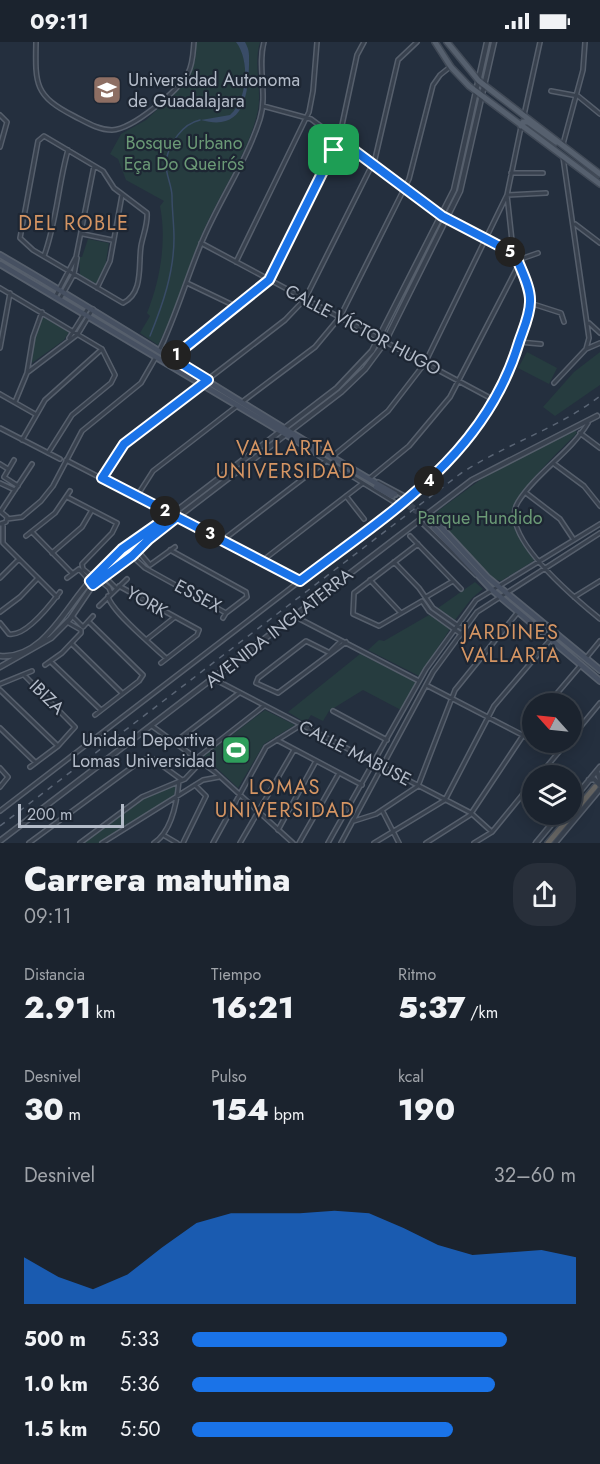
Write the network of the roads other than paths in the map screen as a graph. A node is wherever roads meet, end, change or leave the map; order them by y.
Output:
1 (36, 42) edge
2 (194, 42) edge
3 (264, 42) edge
4 (317, 42) edge
5 (364, 42) edge
6 (417, 42) edge
7 (435, 42) edge
8 (447, 42) edge
9 (487, 42) edge
10 (494, 42) edge
11 (540, 42) edge
12 (585, 42) edge
13 (451, 67) junction
14 (479, 81) junction
15 (485, 86) junction
16 (551, 91) dead end
17 (477, 92) junction
18 (578, 96) junction
19 (482, 97) junction
20 (263, 106) junction
21 (600, 114) edge
22 (0, 115) edge
23 (524, 115) junction
24 (307, 117) junction
25 (521, 126) junction
26 (339, 139) junction
27 (563, 144) junction
28 (0, 147) edge
29 (68, 150) junction
30 (563, 157) junction
31 (373, 164) junction
32 (94, 166) junction
33 (511, 173) junction
34 (543, 173) dead end
35 (600, 174) edge
36 (600, 184) edge
37 (405, 189) junction
38 (546, 194) dead end
39 (122, 195) junction
40 (507, 195) junction
41 (442, 216) junction
42 (447, 220) junction
43 (574, 223) junction
44 (83, 234) junction
45 (487, 239) junction
46 (112, 240) junction
47 (201, 243) junction
48 (600, 243) edge
49 (538, 253) dead end
50 (515, 254) junction
51 (0, 255) edge
52 (44, 256) junction
53 (76, 256) junction
54 (236, 262) junction
55 (518, 262) junction
56 (0, 264) edge
57 (69, 271) junction
58 (74, 274) junction
59 (269, 280) junction
60 (187, 283) junction
61 (0, 288) edge
62 (97, 288) junction
63 (61, 291) junction
64 (10, 293) junction
65 (57, 298) junction
66 (305, 298) junction
67 (530, 303) junction
68 (237, 307) junction
69 (91, 308) junction
70 (42, 312) junction
71 (86, 316) junction
72 (340, 317) junction
73 (564, 322) dead end
74 (588, 322) junction
75 (593, 328) junction
76 (588, 331) junction
77 (76, 332) junction
78 (600, 333) edge
79 (380, 339) junction
80 (385, 342) junction
81 (519, 342) junction
82 (600, 343) edge
83 (541, 344) dead end
84 (0, 348) edge
85 (102, 349) junction
86 (586, 349) junction
87 (159, 350) junction
88 (155, 358) junction
89 (172, 358) junction
90 (424, 363) junction
91 (27, 372) junction
92 (208, 380) junction
93 (460, 382) junction
94 (554, 383) dead end
95 (200, 385) junction
96 (0, 394) edge
97 (494, 400) junction
98 (244, 401) junction
99 (15, 402) junction
100 (236, 407) junction
101 (35, 414) junction
102 (599, 414) edge
103 (588, 423) junction
104 (0, 428) edge
105 (287, 430) junction
106 (567, 431) junction
107 (580, 433) junction
108 (282, 434) junction
109 (22, 440) junction
110 (315, 446) junction
111 (308, 448) junction
112 (600, 448) edge
113 (48, 453) junction
114 (333, 456) junction
115 (60, 459) dead end
116 (14, 460) dead end
117 (66, 460) junction
118 (326, 461) junction
119 (552, 463) junction
120 (0, 464) edge
121 (32, 464) dead end
122 (8, 469) junction
123 (102, 478) junction
124 (370, 478) junction
125 (0, 483) edge
126 (363, 483) junction
127 (17, 488) junction
128 (70, 491) dead end
129 (526, 493) junction
130 (137, 496) junction
131 (346, 496) junction
132 (394, 496) junction
133 (67, 497) junction
134 (408, 498) junction
135 (399, 505) junction
136 (600, 506) edge
137 (92, 510) junction
138 (1, 511) edge
139 (428, 513) junction
140 (172, 514) junction
141 (177, 517) junction
142 (7, 519) junction
143 (364, 519) dead end
144 (419, 520) junction
145 (1, 524) edge
146 (436, 524) junction
147 (600, 524) edge
148 (428, 527) junction
149 (32, 532) junction
150 (600, 533) edge
151 (26, 536) dead end
152 (411, 536) dead end
153 (223, 540) junction
154 (574, 540) junction
155 (133, 542) junction
156 (418, 544) junction
157 (175, 547) dead end
158 (138, 550) junction
159 (170, 550) junction
160 (120, 551) junction
161 (52, 553) junction
162 (132, 556) junction
163 (19, 559) junction
164 (126, 561) junction
165 (262, 561) junction
166 (394, 562) junction
167 (540, 562) junction
168 (145, 568) junction
169 (544, 568) junction
170 (73, 572) junction
171 (140, 574) dead end
172 (103, 575) junction
173 (0, 578) edge
174 (38, 578) junction
175 (67, 578) dead end
176 (127, 579) dead end
177 (93, 580) junction
178 (370, 580) junction
179 (453, 580) junction
180 (300, 581) junction
181 (600, 581) edge
182 (483, 582) junction
183 (117, 587) junction
184 (499, 587) junction
185 (460, 589) dead end
186 (491, 589) junction
187 (60, 592) dead end
188 (505, 592) junction
189 (109, 594) junction
190 (499, 596) junction
191 (57, 597) junction
192 (426, 597) junction
193 (574, 597) junction
194 (99, 606) dead end
195 (0, 612) edge
196 (518, 612) junction
197 (226, 613) junction
198 (400, 613) junction
199 (72, 616) junction
200 (93, 616) dead end
201 (294, 616) junction
202 (175, 617) junction
203 (223, 618) dead end
204 (600, 619) edge
205 (67, 622) junction
206 (89, 622) junction
207 (0, 623) edge
208 (456, 627) junction
209 (462, 632) junction
210 (556, 633) junction
211 (550, 639) junction
212 (146, 640) junction
213 (343, 641) junction
214 (600, 641) edge
215 (72, 644) junction
216 (330, 653) junction
217 (0, 655) edge
218 (166, 658) junction
219 (586, 658) junction
220 (51, 662) junction
221 (161, 663) dead end
222 (45, 665) dead end
223 (581, 665) junction
224 (0, 666) edge
225 (600, 670) edge
226 (32, 671) dead end
227 (24, 675) junction
228 (213, 680) junction
229 (419, 681) junction
230 (600, 681) edge
231 (0, 684) edge
232 (426, 685) junction
233 (0, 690) edge
234 (122, 693) junction
235 (239, 693) junction
236 (557, 693) edge
237 (452, 698) junction
238 (600, 703) edge
239 (264, 706) junction
240 (101, 710) junction
241 (333, 711) dead end
242 (96, 715) dead end
243 (488, 717) junction
244 (301, 725) junction
245 (582, 725) edge
246 (152, 726) junction
247 (0, 728) edge
248 (522, 734) edge
249 (522, 738) edge
250 (277, 740) junction
251 (387, 740) junction
252 (175, 742) junction
253 (58, 746) junction
254 (294, 750) junction
255 (558, 753) edge
256 (197, 758) junction
257 (202, 761) junction
258 (316, 761) junction
259 (34, 762) junction
260 (374, 764) junction
261 (548, 765) edge
262 (30, 767) dead end
263 (0, 768) edge
264 (383, 768) junction
265 (598, 769) edge
266 (339, 773) junction
267 (219, 777) junction
268 (600, 780) edge
269 (181, 781) junction
270 (195, 785) junction
271 (362, 785) junction
272 (418, 786) junction
273 (596, 786) edge
274 (0, 788) edge
275 (239, 795) junction
276 (522, 795) edge
277 (582, 795) edge
278 (178, 796) junction
279 (582, 799) edge
280 (445, 800) junction
281 (382, 810) junction
282 (0, 811) edge
283 (258, 813) junction
284 (471, 813) junction
285 (353, 821) junction
286 (551, 825) edge
287 (559, 825) edge
288 (278, 830) junction
289 (492, 832) junction
290 (394, 833) junction
291 (165, 836) junction
292 (0, 841) edge
293 (29, 843) edge
294 (80, 843) edge
295 (102, 843) edge
296 (154, 843) edge
297 (177, 843) edge
298 (183, 843) edge
299 (213, 843) edge
300 (240, 843) edge
301 (292, 843) edge
302 (299, 843) edge
303 (328, 843) edge
304 (340, 843) edge
305 (374, 843) edge
306 (399, 843) edge
307 (426, 843) edge
308 (474, 843) edge
309 (536, 843) edge
310 (546, 843) edge
311 (555, 843) edge

1 - 2 street
3 - 20 street
4 - 24 street
5 - 26 street
6 - 31 street
7 - 13 main road
8 - 14 main road
9 - 14 street
10 - 15 street
11 - 23 street
12 - 18 street
13 - 17 main road
13 - 37 street
14 - 15 main road
14 - 17 street
15 - 19 street
15 - 23 main road
16 - 18 street
17 - 19 main road
17 - 41 street
18 - 21 street
18 - 27 street
19 - 25 main road
19 - 42 street
20 - 24 street
20 - 47 street
22 - 28 street
23 - 27 main road
24 - 26 street
24 - 54 street
25 - 27 main road
25 - 30 main road
25 - 33 street
26 - 31 street
26 - 59 street
27 - 35 main road
29 - 32 street
29 - 52 street
29 - 52 street
30 - 36 main road
30 - 43 street
31 - 37 street
31 - 66 street
32 - 39 street
32 - 44 street
33 - 34 street
33 - 40 street
37 - 41 street
37 - 72 street
38 - 40 street
39 - 46 street
39 - 62 street
40 - 45 street
40 - 50 street
41 - 42 street
41 - 79 street
42 - 45 street
42 - 80 street
43 - 48 street
43 - 74 street
44 - 46 street
44 - 53 street
45 - 50 street
45 - 90 street
46 - 62 street
47 - 54 street, CALLE VÍCTOR HUGO
47 - 60 street
49 - 55 street
50 - 55 street
51 - 63 main road
52 - 57 street
53 - 57 street
53 - 58 street
54 - 59 street, CALLE VÍCTOR HUGO
55 - 67 street
55 - 93 street
56 - 65 main road
57 - 58 street
57 - 63 street
58 - 62 street
58 - 63 street
59 - 66 street, CALLE VÍCTOR HUGO
59 - 68 street
60 - 68 street
60 - 87 street
61 - 64 street
63 - 65 street
63 - 69 main road
64 - 70 street
64 - 84 street
65 - 71 main road
66 - 72 street, CALLE VÍCTOR HUGO
66 - 92 street
67 - 73 street
67 - 81 street, AVENIDA INGLATERRA
68 - 89 street
69 - 71 street
69 - 87 main road
70 - 77 street
70 - 91 street
71 - 77 street
71 - 88 main road
72 - 79 street, CALLE VÍCTOR HUGO
72 - 98 street
74 - 75 street
74 - 76 street
75 - 76 street
75 - 78 street
76 - 86 street
77 - 85 street
77 - 91 street
79 - 80 street, CALLE VÍCTOR HUGO
79 - 105 street
80 - 90 street, CALLE VÍCTOR HUGO
80 - 105 street
81 - 83 street
81 - 97 street, AVENIDA INGLATERRA
82 - 86 street
85 - 101 street
85 - 113 street
86 - 94 street
87 - 88 street
87 - 89 main road
88 - 95 main road
88 - 117 street
89 - 92 main road
90 - 93 street, CALLE VÍCTOR HUGO
90 - 114 street
91 - 99 street
92 - 95 street
92 - 98 main road
93 - 97 street, CALLE VÍCTOR HUGO
93 - 124 street
95 - 100 main road
95 - 123 street
96 - 99 street
97 - 134 street, AVENIDA INGLATERRA
98 - 100 street
98 - 105 main road
99 - 101 street
100 - 108 main road
100 - 130 street
101 - 109 street
102 - 103 street, AVENIDA INGLATERRA
102 - 106 street, AVENIDA INGLATERRA
103 - 106 street, AVENIDA INGLATERRA
103 - 107 street
104 - 109 street
105 - 108 street
105 - 110 main road
106 - 139 street, AVENIDA INGLATERRA
107 - 112 street
107 - 119 street
108 - 111 main road
108 - 140 street
108 - 141 street
109 - 113 street
110 - 114 street
110 - 132 main road
111 - 118 street
111 - 132 main road
113 - 115 street
114 - 124 street
116 - 122 street
117 - 123 street
117 - 142 street
118 - 126 street
118 - 153 street
119 - 129 street
119 - 136 street
120 - 122 street
121 - 127 street
122 - 127 street
123 - 130 street
124 - 132 street
125 - 127 street
126 - 131 street
126 - 132 street
127 - 138 street
128 - 133 street
129 - 154 street
129 - 167 street
130 - 140 street
131 - 143 street
131 - 165 street
132 - 134 street
132 - 135 street
133 - 137 street
133 - 149 street
134 - 135 street, AVENIDA INGLATERRA
135 - 180 street, AVENIDA INGLATERRA
137 - 161 street
137 - 177 street
138 - 142 street
139 - 144 street, AVENIDA INGLATERRA
139 - 146 street
140 - 141 street
140 - 155 street
141 - 153 street
141 - 158 street
142 - 145 street
144 - 148 street
144 - 201 street, AVENIDA INGLATERRA
145 - 163 street
146 - 148 street
146 - 182 main road
146 - 184 main road
147 - 154 street
148 - 182 street
149 - 151 street
149 - 161 street
150 - 169 street
152 - 156 street
153 - 165 street
154 - 167 street
155 - 158 street
155 - 160 street
156 - 166 street
156 - 179 street
157 - 159 street, ESSEX
158 - 159 street, ESSEX
158 - 162 street
159 - 197 street, ESSEX
160 - 164 street
160 - 177 street
161 - 170 street
162 - 164 street
162 - 168 street, ESSEX
163 - 173 street
163 - 174 street
164 - 172 street
165 - 180 street
166 - 178 street
166 - 192 street
167 - 169 street
167 - 184 street
168 - 171 street
168 - 197 street, ESSEX
169 - 188 street
169 - 193 street
170 - 175 street
170 - 177 street
172 - 177 street
172 - 183 street, YORK
174 - 191 street
174 - 195 street
176 - 183 street, YORK
177 - 189 street, YORK
177 - 199 street
177 - 217 street
178 - 198 street
178 - 198 street
179 - 185 street
179 - 192 street
180 - 282 street, AVENIDA INGLATERRA
181 - 193 street
182 - 186 main road
183 - 189 street, YORK
183 - 202 street, YORK
184 - 186 street
184 - 188 main road
186 - 190 main road
186 - 208 street
187 - 191 street
188 - 190 street
188 - 210 main road
189 - 194 street, YORK
189 - 212 street, YORK
190 - 196 main road
190 - 209 street
191 - 207 street
192 - 208 street
193 - 204 street
196 - 211 main road
196 - 237 street
197 - 203 street
198 - 208 street
199 - 205 street
199 - 206 street
200 - 206 street
201 - 213 street
201 - 228 street, AVENIDA INGLATERRA
202 - 212 street, YORK
202 - 218 street, YORK
205 - 215 street
205 - 224 street
206 - 234 street
208 - 209 street
208 - 229 street
209 - 232 street
210 - 211 street
210 - 219 main road
211 - 223 main road
211 - 243 street
212 - 218 street, YORK
213 - 216 street
213 - 229 street
214 - 219 street
215 - 220 street
215 - 234 street
216 - 216 street
217 - 224 street
218 - 221 street, YORK
219 - 225 main road
220 - 222 street
220 - 240 street
223 - 230 main road
223 - 236 street
226 - 227 street, IBIZA
227 - 231 street, IBIZA
227 - 253 street, IBIZA
228 - 235 street, CALLE MABUSE
228 - 246 street, AVENIDA INGLATERRA
229 - 251 street
232 - 237 street
232 - 264 street
233 - 253 street, IBIZA
234 - 240 street
235 - 239 street, CALLE MABUSE
235 - 252 street
237 - 243 street
237 - 272 street
238 - 245 street
239 - 244 street, CALLE MABUSE
239 - 256 street
240 - 242 street
241 - 251 street
243 - 248 street
243 - 280 street
244 - 250 street
244 - 260 street, CALLE MABUSE
246 - 252 street
246 - 292 street, AVENIDA INGLATERRA
247 - 259 street
249 - 284 street
250 - 254 street
250 - 275 street
251 - 260 street
252 - 256 street
253 - 259 street, IBIZA
254 - 258 street
254 - 283 street
255 - 261 street
256 - 257 street
257 - 267 street
257 - 269 street
258 - 266 street
258 - 288 street
259 - 262 street, IBIZA
260 - 264 street, CALLE MABUSE
260 - 271 street
263 - 274 street
264 - 272 street, CALLE MABUSE
264 - 285 street
265 - 268 street
265 - 273 street
266 - 271 street
266 - 302 street
267 - 270 street
267 - 275 street
269 - 278 street
269 - 293 street
269 - 294 street
270 - 278 street
270 - 298 street
271 - 303 street
272 - 280 street, CALLE MABUSE
272 - 281 street
273 - 277 street
273 - 279 highway
273 - 310 highway
273 - 311 street
275 - 283 street
275 - 299 street
276 - 289 street
278 - 291 street
278 - 295 street
280 - 284 street, CALLE MABUSE
280 - 290 street
281 - 285 street
281 - 290 street
283 - 288 street
283 - 300 street
284 - 289 street, CALLE MABUSE
284 - 307 street
285 - 304 street
286 - 309 street
287 - 310 highway
288 - 301 street
289 - 308 street
290 - 305 street
290 - 306 street
291 - 296 street
291 - 297 street

